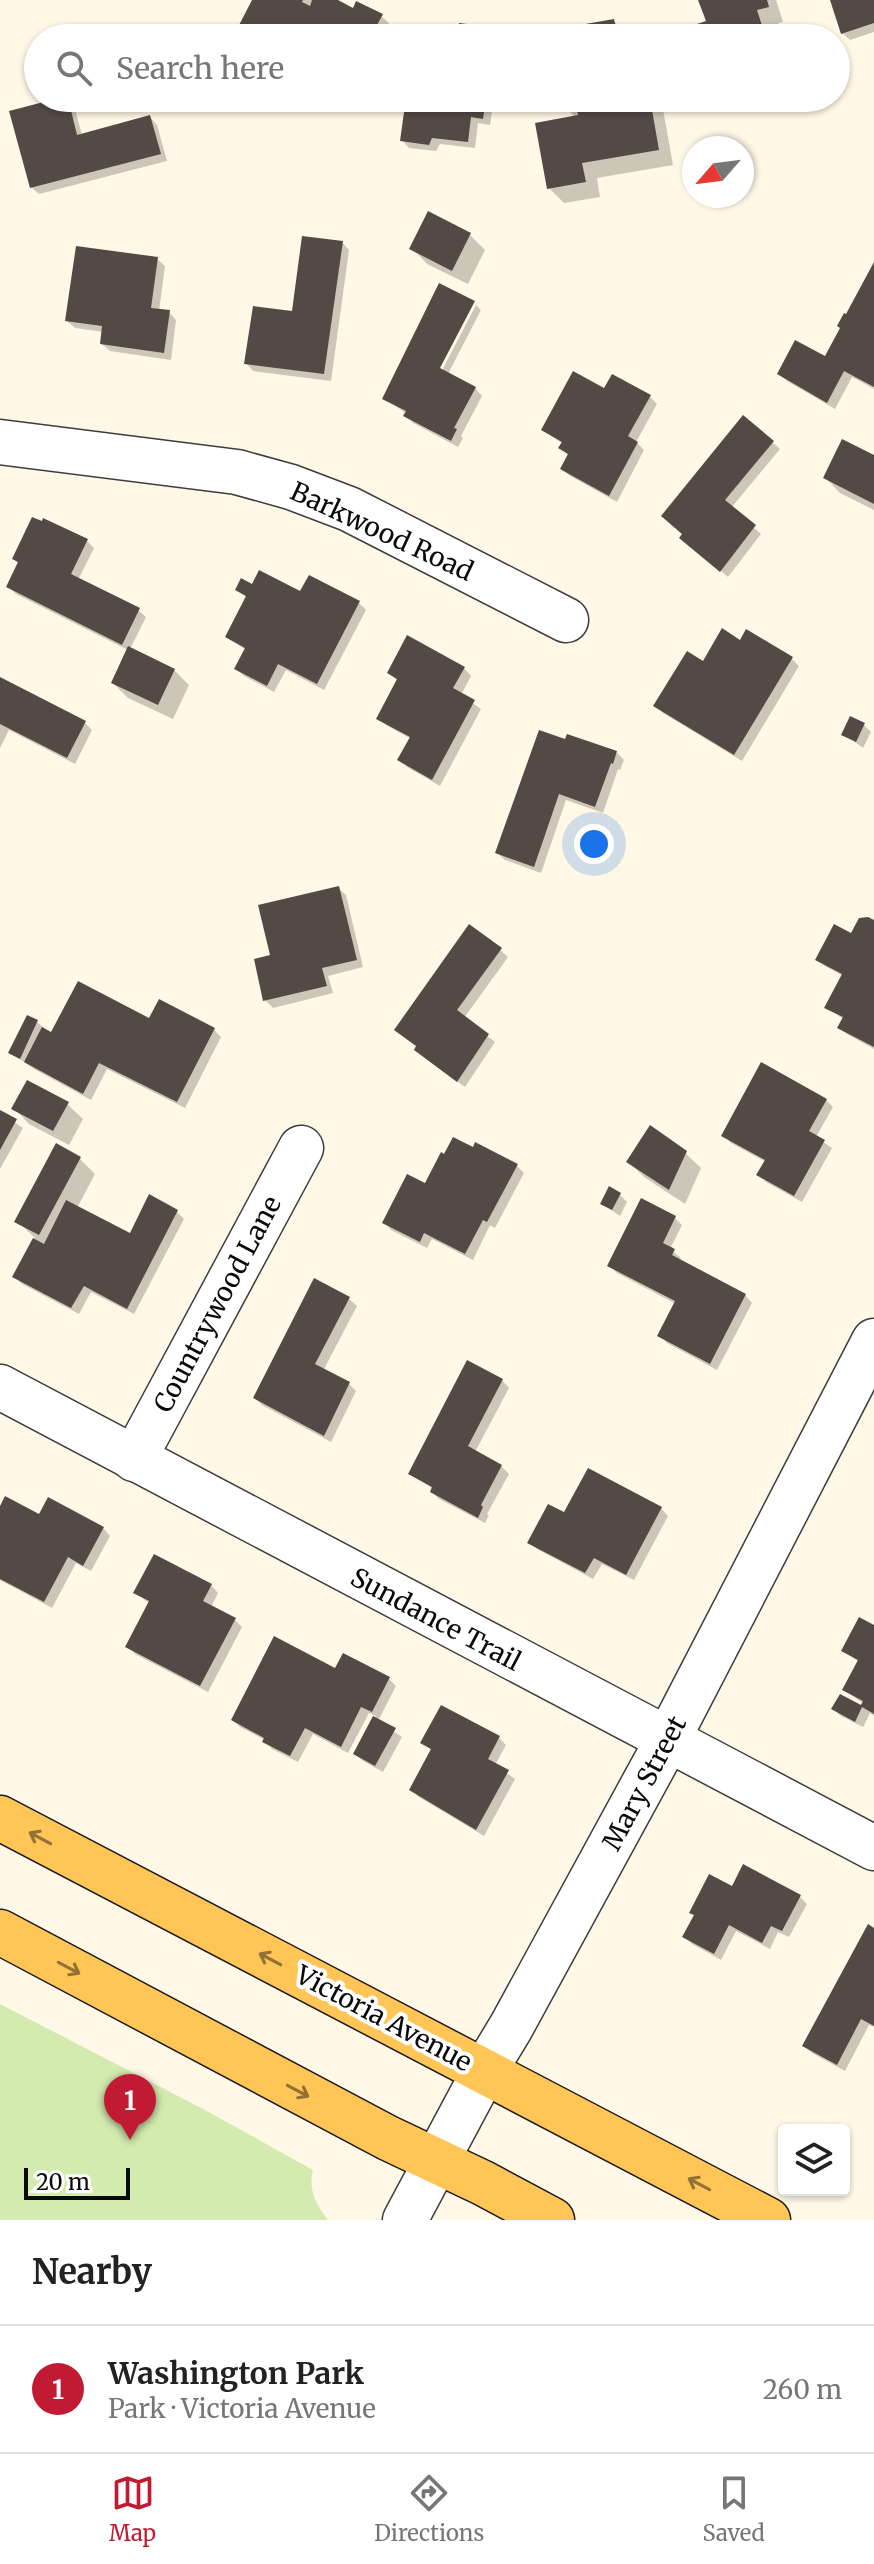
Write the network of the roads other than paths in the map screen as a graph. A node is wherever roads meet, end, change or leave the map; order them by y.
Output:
1 (0, 442) edge
2 (566, 620) dead end
3 (301, 1148) dead end
4 (874, 1341) edge
5 (0, 1387) edge
6 (134, 1459) junction
7 (667, 1741) junction
8 (0, 1818) edge
9 (874, 1848) edge
10 (0, 1932) edge
11 (485, 2070) junction
12 (436, 2162) junction
13 (405, 2220) edge
14 (552, 2220) edge
15 (768, 2220) edge

1 - 2 street, Barkwood Road
3 - 6 street, Countrywood Lane
4 - 7 street, Mary Street
5 - 6 street, Sundance Trail
6 - 7 street, Sundance Trail
7 - 9 street, Sundance Trail
7 - 11 street, Mary Street
11 -> 8 main road, Victoria Avenue
10 -> 12 main road
11 - 12 street, Mary Street
15 -> 11 main road, Victoria Avenue
12 - 13 street, Mary Street
12 - 14 main road

